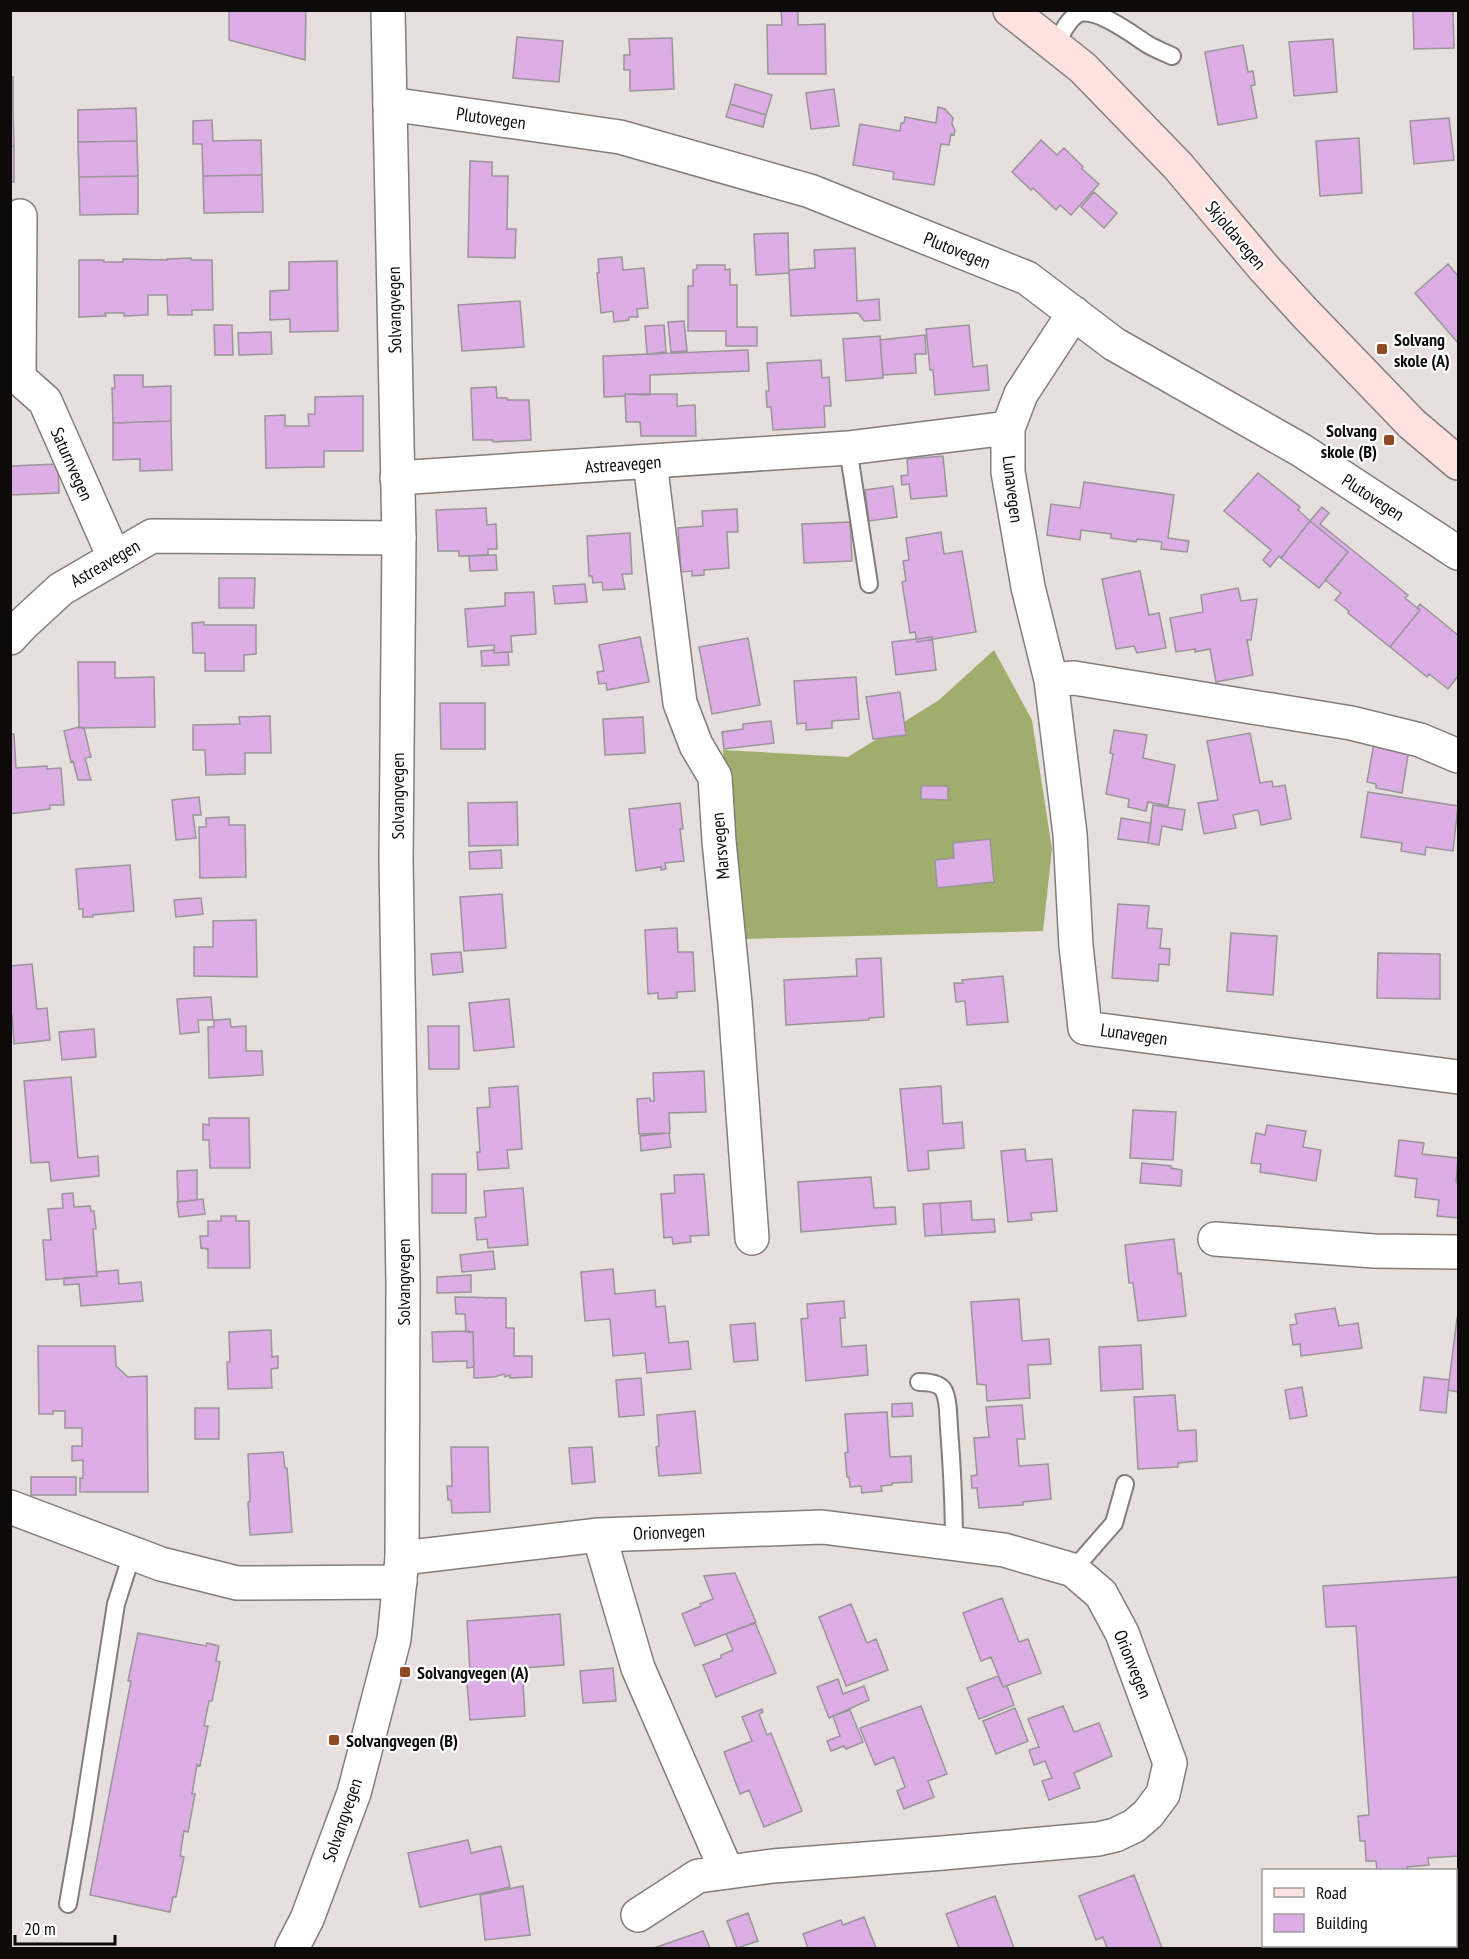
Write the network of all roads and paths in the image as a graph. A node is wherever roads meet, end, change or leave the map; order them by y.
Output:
1 (388, 10) edge
2 (1010, 10) edge
3 (1055, 46) junction
4 (1172, 56) dead end
5 (390, 104) junction
6 (20, 216) dead end
7 (1074, 313) junction
8 (15, 378) edge
9 (1008, 428) junction
10 (848, 448) junction
11 (650, 462) junction
12 (1458, 464) edge
13 (397, 478) junction
14 (399, 538) junction
15 (1458, 553) edge
16 (114, 557) junction
17 (869, 584) dead end
18 (10, 638) edge
19 (1051, 680) junction
20 (1458, 756) edge
21 (1458, 1077) edge
22 (752, 1238) dead end
23 (1215, 1239) dead end
24 (1458, 1252) edge
25 (919, 1382) dead end
26 (1125, 1484) dead end
27 (10, 1507) edge
28 (599, 1535) junction
29 (954, 1544) junction
30 (132, 1554) junction
31 (401, 1570) junction
32 (1073, 1570) junction
33 (727, 1872) junction
34 (68, 1904) dead end
35 (638, 1915) dead end
36 (292, 1948) edge

1 - 5 street, Solvangvegen
2 - 3 main road, Skjoldavegen
3 - 4 lane
3 - 12 main road, Skjoldavegen
5 - 7 street, Plutovegen
5 - 13 street, Solvangvegen
6 - 8 street, Saturnvegen
7 - 9 street, Lunavegen
7 - 15 street, Plutovegen
8 - 16 street, Saturnvegen
9 - 10 street, Astreavegen
9 - 19 street, Lunavegen
10 - 11 street, Astreavegen
10 - 17 lane
11 - 13 street, Astreavegen
11 - 22 street, Marsvegen
13 - 14 street, Solvangvegen
14 - 16 street, Astreavegen
14 - 31 street, Solvangvegen
16 - 18 street, Astreavegen
19 - 20 street
19 - 21 street, Lunavegen
23 - 24 street
25 - 29 lane
26 - 32 lane
27 - 30 street
28 - 29 street, Orionvegen
28 - 31 street, Orionvegen
28 - 33 street
29 - 32 street, Orionvegen
30 - 31 street
30 - 34 lane
31 - 36 street, Solvangvegen
32 - 33 street, Orionvegen
33 - 35 street, Orionvegen

